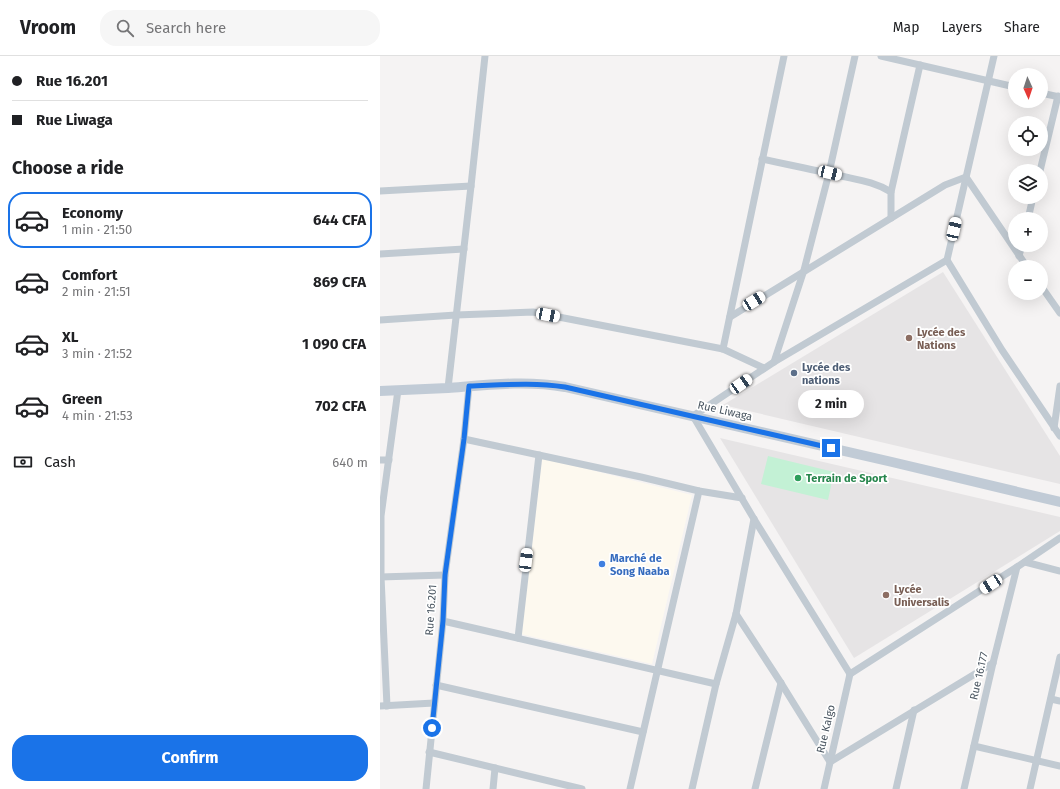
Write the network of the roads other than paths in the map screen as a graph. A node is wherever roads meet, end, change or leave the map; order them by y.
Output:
1 (485, 56) edge
2 (784, 56) edge
3 (855, 56) edge
4 (881, 56) edge
5 (994, 56) edge
6 (920, 65) junction
7 (988, 81) junction
8 (1008, 85) edge
9 (1048, 94) edge
10 (1059, 96) edge
11 (762, 159) junction
12 (1042, 164) edge
13 (830, 173) junction
14 (966, 177) junction
15 (471, 186) junction
16 (380, 191) edge
17 (891, 192) junction
18 (891, 218) junction
19 (464, 249) junction
20 (1020, 252) edge
21 (380, 254) edge
22 (1019, 256) junction
23 (947, 260) junction
24 (1022, 260) edge
25 (804, 270) junction
26 (1048, 296) edge
27 (1060, 313) edge
28 (456, 315) junction
29 (730, 317) junction
30 (380, 320) edge
31 (723, 349) junction
32 (774, 362) junction
33 (764, 368) junction
34 (469, 386) junction
35 (1060, 386) edge
36 (448, 388) junction
37 (398, 390) junction
38 (380, 391) edge
39 (693, 416) junction
40 (1054, 428) junction
41 (1060, 435) edge
42 (464, 439) junction
43 (539, 455) junction
44 (380, 460) edge
45 (389, 460) junction
46 (699, 491) junction
47 (742, 498) junction
48 (1060, 502) edge
49 (380, 516) edge
50 (754, 519) junction
51 (1060, 538) edge
52 (1025, 562) junction
53 (1017, 567) junction
54 (1060, 571) edge
55 (445, 575) junction
56 (381, 577) edge
57 (736, 614) junction
58 (443, 621) junction
59 (518, 638) junction
60 (1060, 657) edge
61 (993, 663) junction
62 (657, 671) junction
63 (850, 674) junction
64 (782, 683) junction
65 (716, 684) junction
66 (436, 685) junction
67 (1050, 699) junction
68 (1060, 701) edge
69 (434, 703) junction
70 (383, 706) edge
71 (914, 710) junction
72 (643, 732) junction
73 (974, 746) junction
74 (429, 752) junction
75 (1036, 761) junction
76 (830, 762) junction
77 (1060, 766) edge
78 (495, 768) junction
79 (426, 789) edge
80 (493, 789) edge
81 (582, 789) edge
82 (630, 789) edge
83 (692, 789) edge
84 (755, 789) edge
85 (824, 789) edge
86 (896, 789) edge
87 (964, 789) edge
88 (1030, 789) edge

1 - 15 street
2 - 11 street
3 - 13 street
4 - 6 street
5 - 7 street
6 - 7 street
6 - 17 street
7 - 8 street
7 - 14 street
9 - 10 street
10 - 12 street
11 - 13 street
11 - 29 street
13 - 17 street
13 - 25 street
14 - 18 street
14 - 22 street
14 - 23 street
15 - 16 street
15 - 19 street
17 - 18 street
18 - 25 street
19 - 21 street
19 - 28 street
20 - 22 street
22 - 24 street
23 - 32 street
23 - 40 street
25 - 29 street
25 - 32 street
26 - 27 street
28 - 30 street
28 - 31 street
28 - 36 street
29 - 31 street
31 - 33 street
32 - 33 street
33 - 39 street
34 - 36 main road, Rue Liwaga
34 - 39 main road, Rue Liwaga
34 - 42 street, Rue 16.201
35 - 40 street
36 - 37 main road, Rue Liwaga
37 - 38 main road, Rue Liwaga
37 - 45 street
39 - 47 street
39 - 48 main road, Rue Liwaga
40 - 41 street
42 - 43 street
42 - 55 street, Rue 16.201
43 - 46 street
43 - 59 street
44 - 45 street
45 - 49 street
46 - 47 street
46 - 62 street
47 - 50 street
49 - 56 street
50 - 57 street
50 - 63 street
51 - 52 street
52 - 53 street
52 - 54 street
53 - 61 street, Rue 16.177
53 - 63 street
55 - 56 street
55 - 58 street, Rue 16.201
56 - 70 street
57 - 64 street
57 - 65 street
58 - 59 street
58 - 66 street, Rue 16.201
59 - 62 street
60 - 67 street
61 - 71 street
61 - 73 street, Rue 16.177
62 - 65 street
62 - 72 street
63 - 76 street, Rue Kalgo
64 - 76 street
64 - 84 street
65 - 83 street
66 - 69 street, Rue 16.201
66 - 72 street
67 - 68 street
67 - 75 street
69 - 70 street
69 - 74 street, Rue 16.201
71 - 76 street
71 - 86 street
72 - 82 street
73 - 75 street
73 - 87 street, Rue 16.177
74 - 78 street
74 - 79 street, Rue 16.201
75 - 77 street
75 - 88 street
76 - 85 street, Rue Kalgo
78 - 80 street
78 - 81 street

